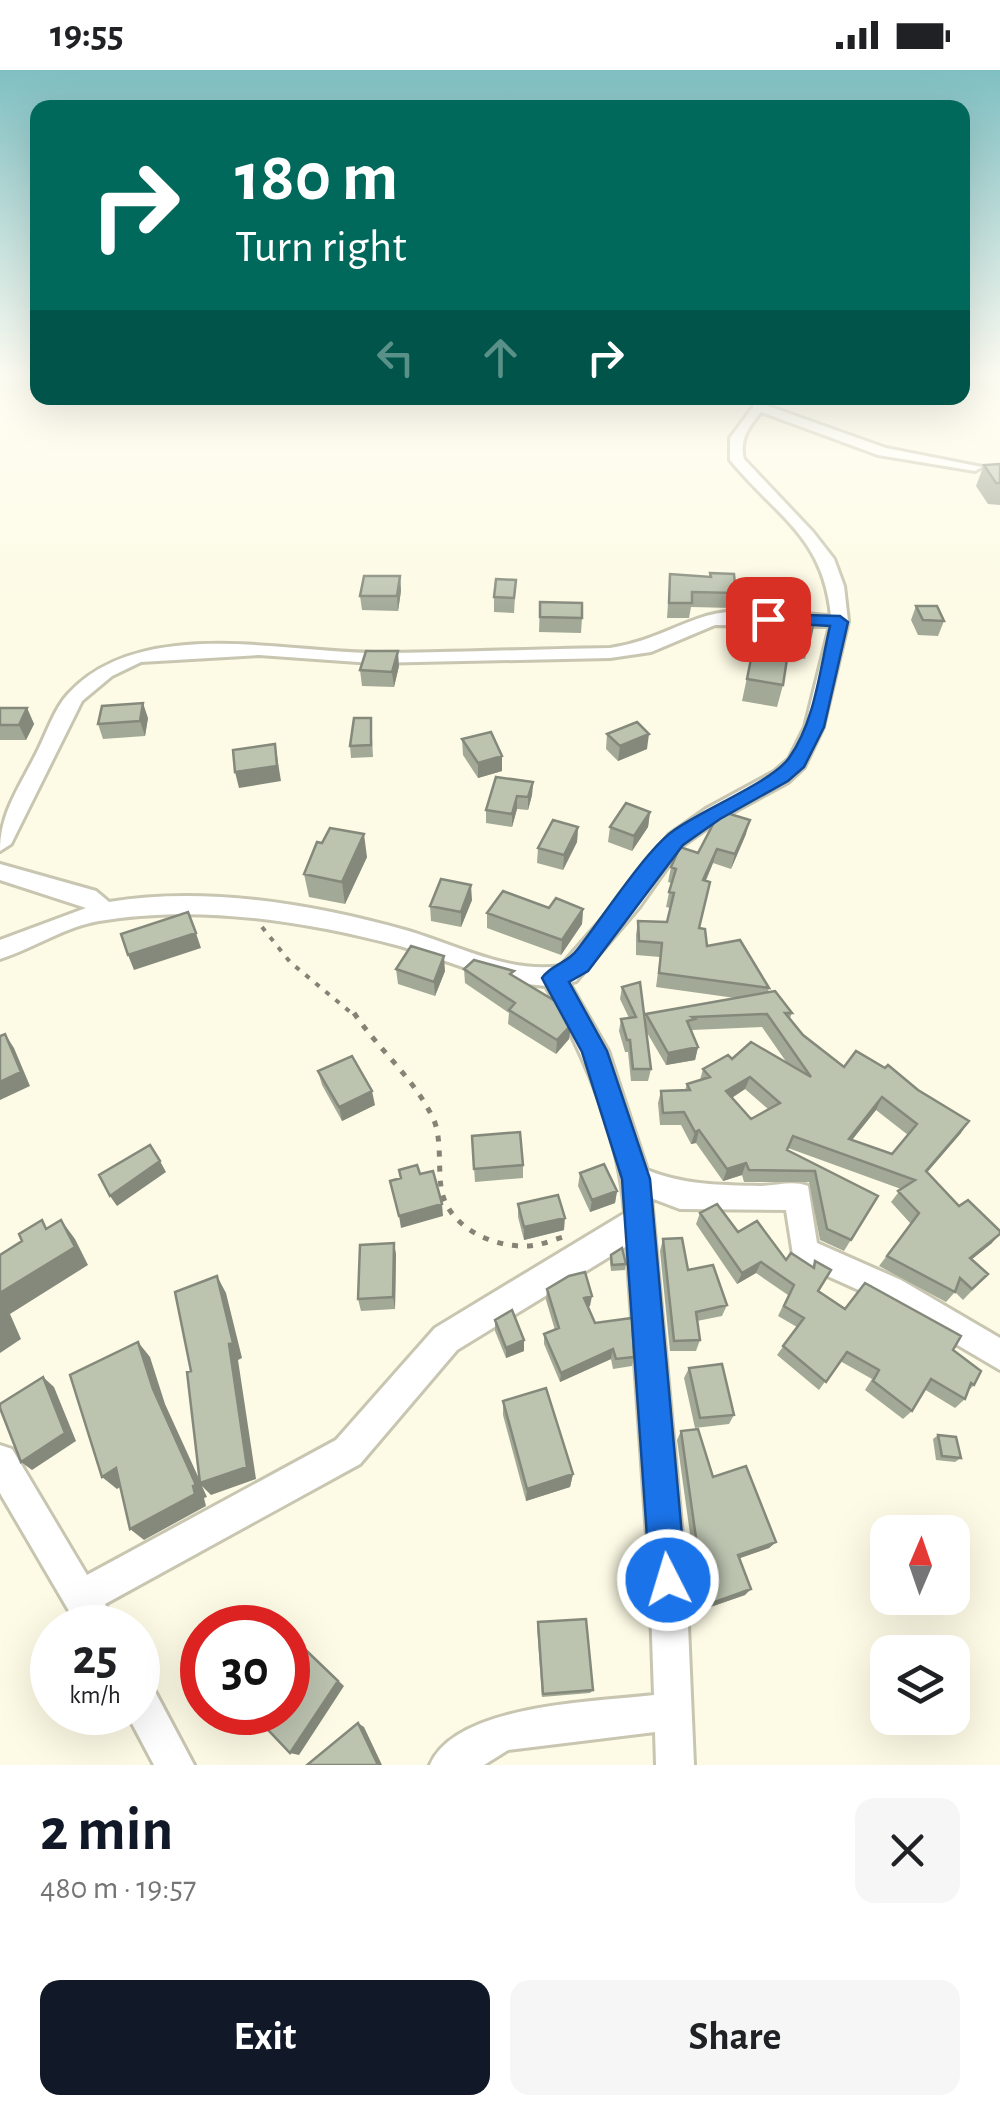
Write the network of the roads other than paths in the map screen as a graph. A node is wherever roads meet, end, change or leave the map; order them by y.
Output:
1 (736, 456) edge
2 (908, 456) edge
3 (974, 467) dead end
4 (840, 622) junction
5 (0, 844) edge
6 (0, 872) edge
7 (106, 912) junction
8 (0, 950) edge
9 (554, 978) junction
10 (636, 1179) junction
11 (641, 1217) junction
12 (1000, 1355) edge
13 (0, 1461) edge
14 (82, 1597) junction
15 (86, 1605) edge
16 (672, 1712) junction
17 (159, 1735) edge
18 (176, 1765) edge
19 (449, 1765) edge
20 (675, 1765) edge

1 - 4 street
2 - 3 street
4 - 5 street
4 - 9 street
6 - 7 street
7 - 8 street
7 - 9 street
9 - 10 street
10 - 11 street
10 - 12 street
11 - 14 street
11 - 16 street
13 - 14 street
14 - 15 street
16 - 19 street
16 - 20 street
17 - 18 street

